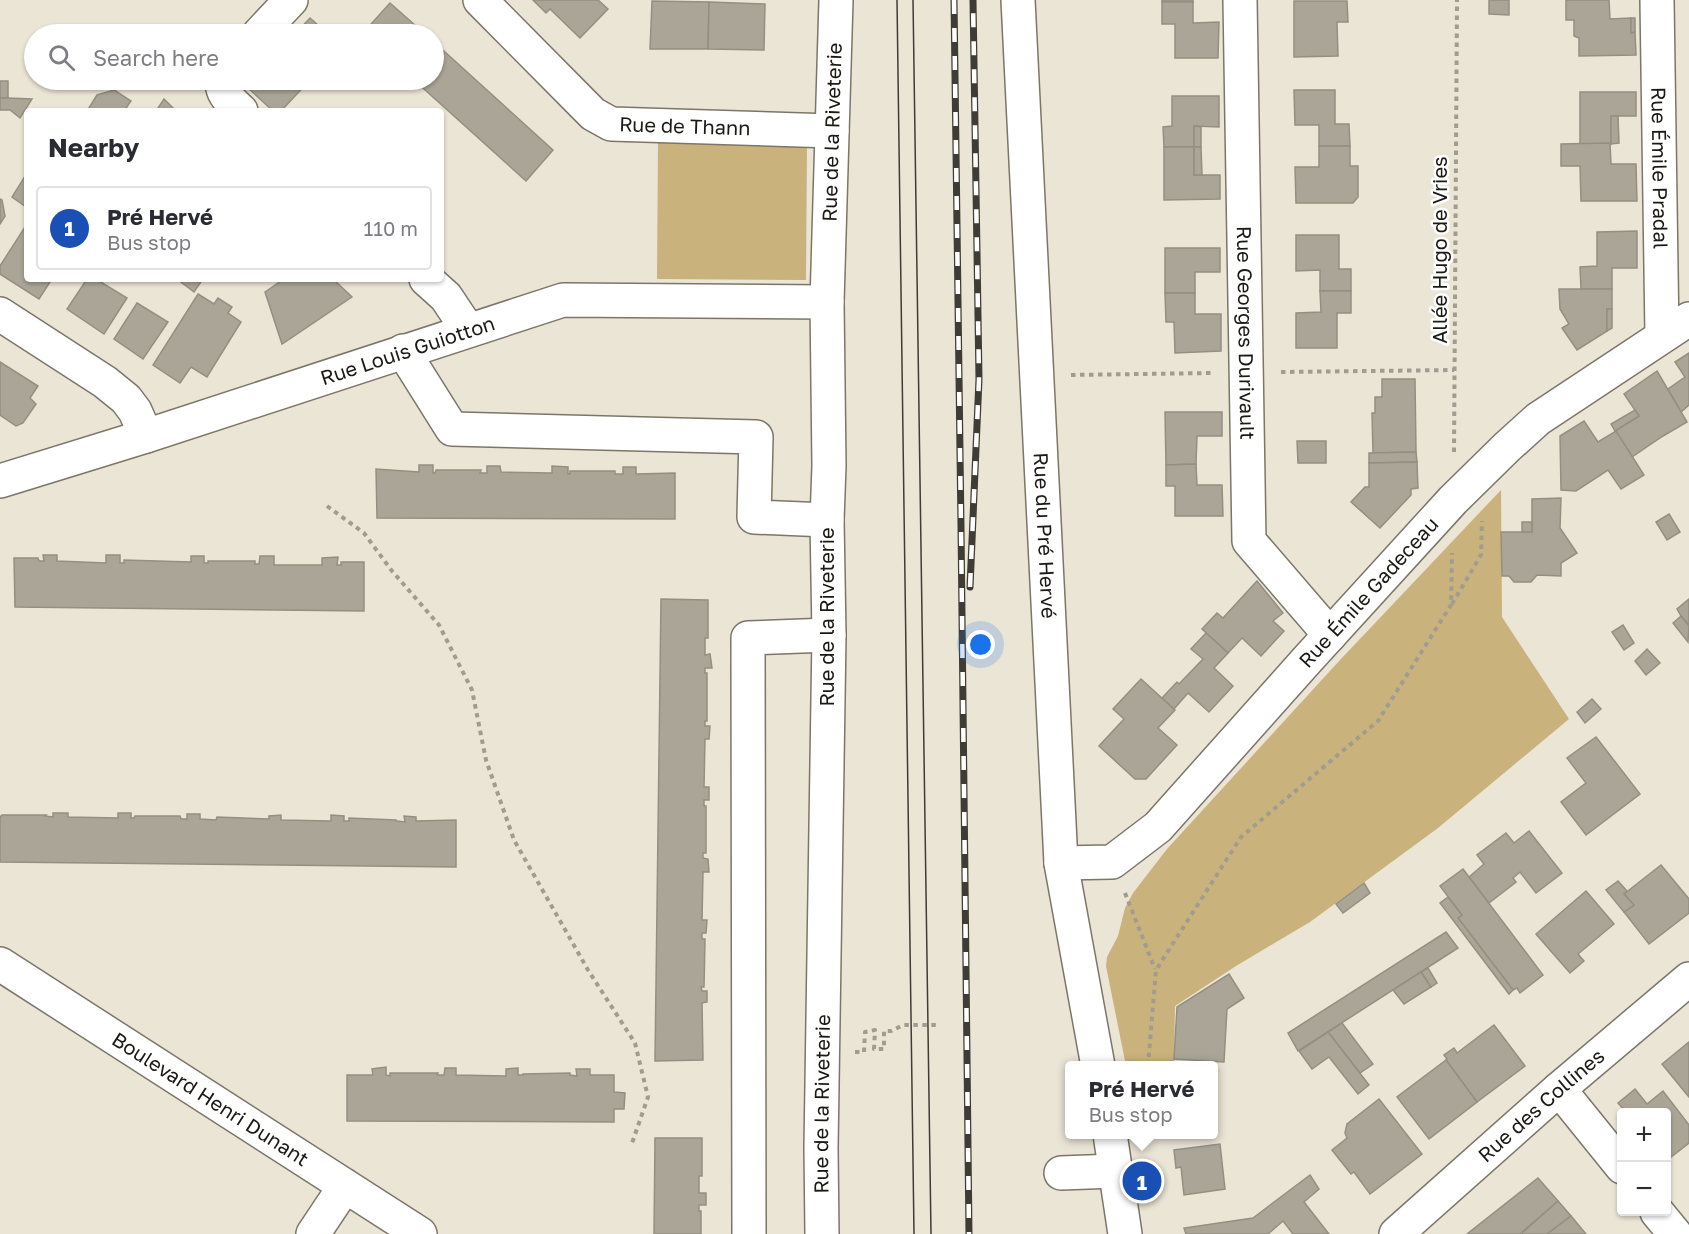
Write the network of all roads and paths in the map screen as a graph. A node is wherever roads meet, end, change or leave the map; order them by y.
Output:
1 (291, 0) edge
2 (480, 0) edge
3 (836, 0) edge
4 (1018, 0) edge
5 (1240, 0) edge
6 (1456, 0) edge
7 (1658, 0) edge
8 (268, 24) edge
9 (224, 90) edge
10 (238, 108) edge
11 (832, 131) junction
12 (429, 282) edge
13 (827, 302) junction
14 (0, 314) edge
15 (1675, 328) edge
16 (468, 330) junction
17 (403, 351) junction
18 (146, 436) junction
19 (1482, 471) junction
20 (0, 481) edge
21 (1453, 500) junction
22 (327, 506) dead end
23 (827, 520) junction
24 (1451, 605) junction
25 (829, 635) junction
26 (1330, 635) junction
27 (1112, 862) junction
28 (1061, 863) junction
29 (0, 964) edge
30 (1156, 970) junction
31 (1689, 979) edge
32 (937, 1025) dead end
33 (864, 1052) dead end
34 (1097, 1061) edge
35 (1148, 1061) edge
36 (1559, 1089) junction
37 (1111, 1139) edge
38 (631, 1146) dead end
39 (1618, 1162) edge
40 (1115, 1171) junction
41 (1061, 1173) dead end
42 (345, 1186) junction
43 (1660, 1216) edge
44 (313, 1234) edge
45 (420, 1234) edge
46 (749, 1234) edge
47 (822, 1234) edge
48 (1125, 1234) edge
49 (1396, 1234) edge
50 (1675, 1234) edge

1 - 8 street
2 - 11 street, Rue de Thann
3 - 11 street, Rue de la Riveterie
4 - 28 street, Rue du Pré Hervé
5 - 26 street, Rue Georges Durivault
6 - 21 path, Allée Hugo de Vries
7 - 15 street, Rue Émile Pradal
9 - 10 street
11 - 13 street, Rue de la Riveterie
12 - 16 street
13 - 16 street, Rue Louis Guiotton
13 - 23 street, Rue de la Riveterie
14 - 18 street
15 - 19 street, Rue Émile Gadeceau
16 - 17 street, Rue Louis Guiotton
17 - 18 street, Rue Louis Guiotton
17 - 23 street
18 - 20 street, Rue Louis Guiotton
19 - 21 street, Rue Émile Gadeceau
19 - 24 path
21 - 24 path, Allée Hugo de Vries
21 - 26 street, Rue Émile Gadeceau
22 - 38 path
23 - 25 street, Rue de la Riveterie
24 - 30 path
25 - 46 street
25 - 47 street, Rue de la Riveterie
26 - 27 street, Rue Émile Gadeceau
27 - 28 street
27 - 30 path
28 - 34 street, Rue du Pré Hervé
29 - 42 street, Boulevard Henri Dunant
30 - 35 path
31 - 36 street, Rue des Collines
32 - 33 path
36 - 39 street
36 - 49 street, Rue des Collines
37 - 40 street
40 - 41 street
40 - 48 street
42 - 44 street
42 - 45 street, Boulevard Henri Dunant
43 - 50 street

